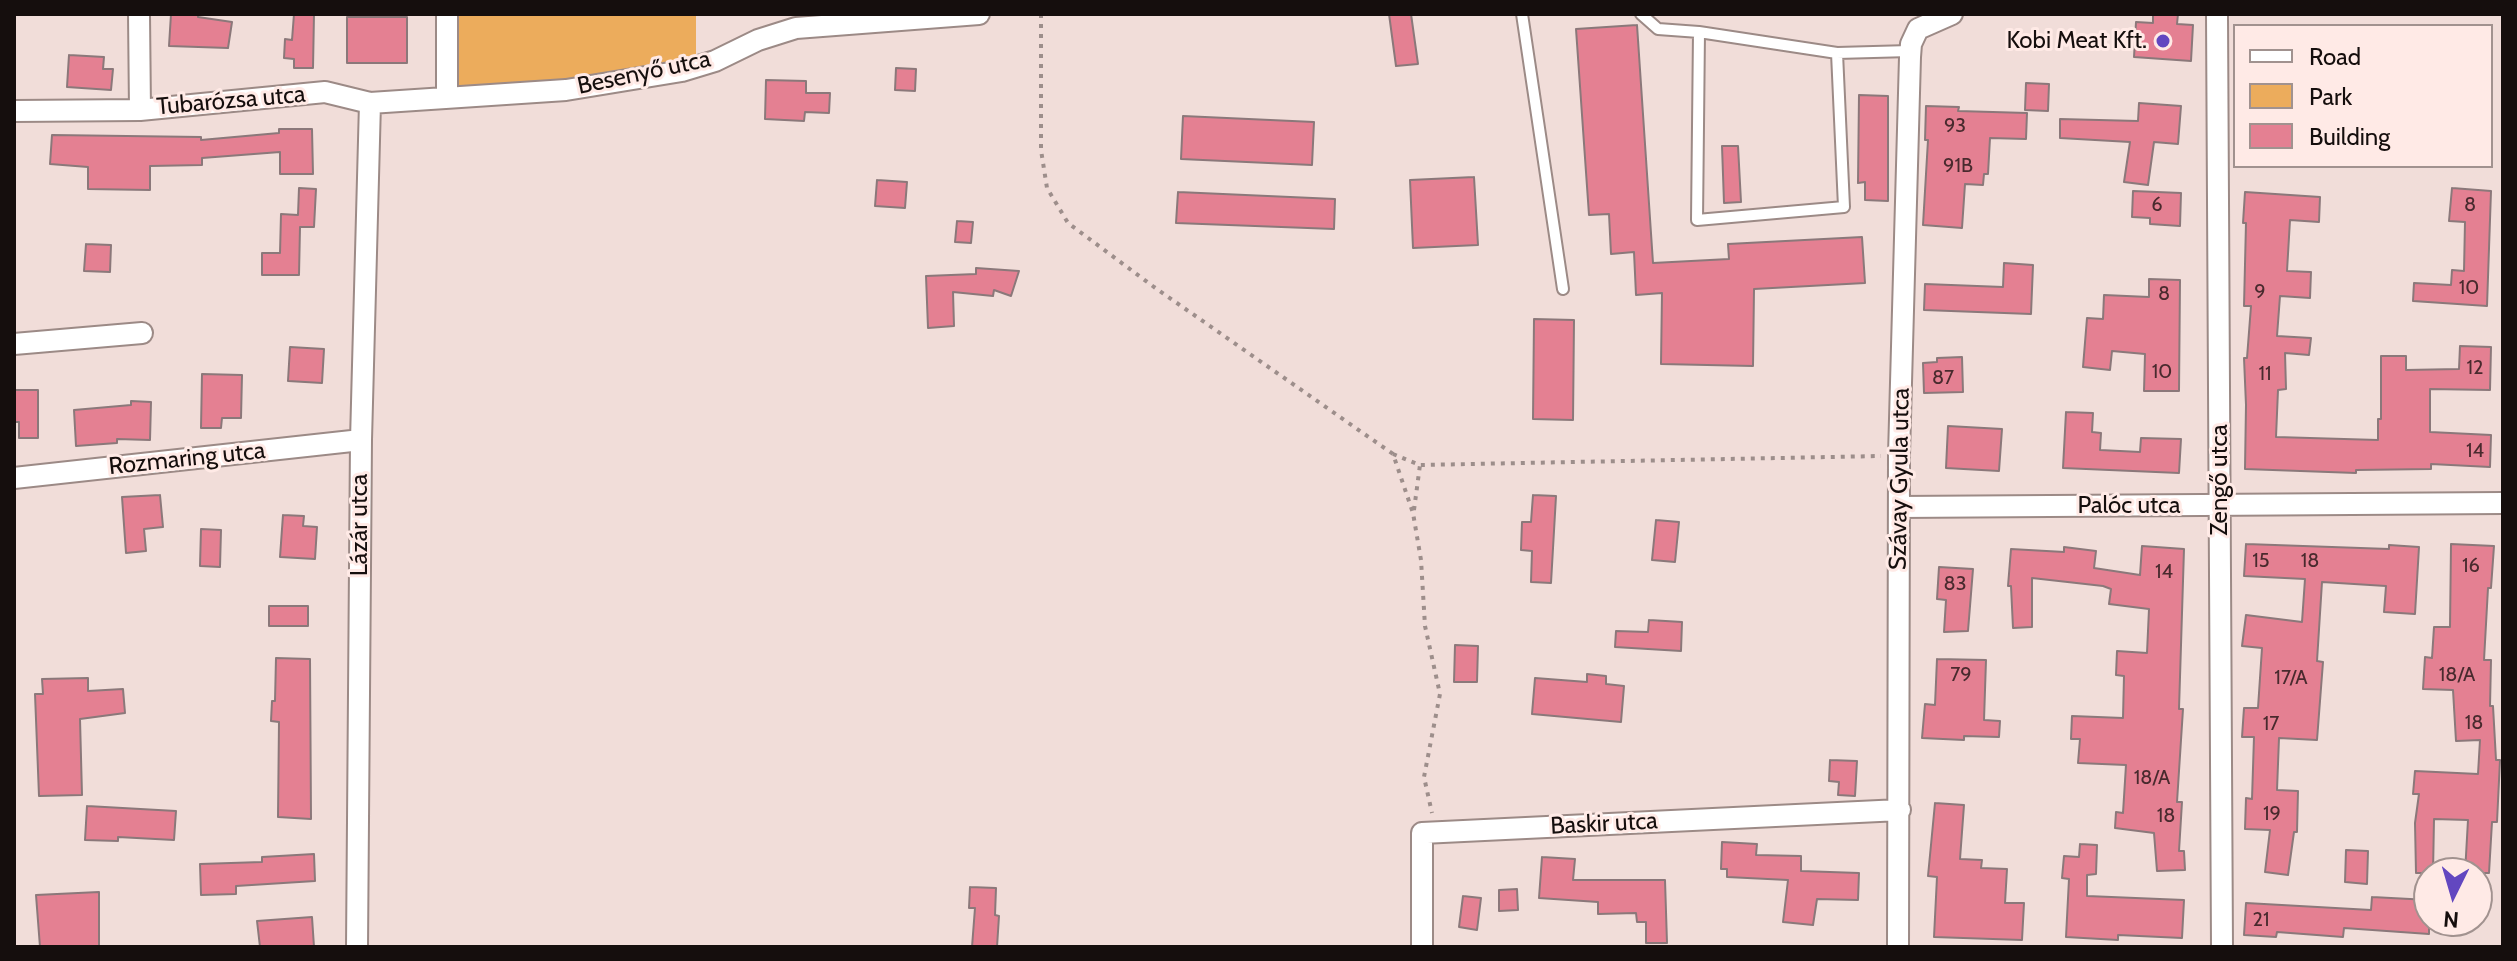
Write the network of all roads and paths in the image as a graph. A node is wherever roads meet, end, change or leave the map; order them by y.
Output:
1 (139, 14) edge
2 (447, 14) edge
3 (979, 14) edge
4 (1041, 14) edge
5 (1522, 14) edge
6 (1641, 14) edge
7 (1952, 14) edge
8 (2217, 14) edge
9 (1915, 21) edge
10 (1699, 32) junction
11 (1910, 51) junction
12 (1837, 53) junction
13 (447, 98) junction
14 (370, 103) junction
15 (140, 110) junction
16 (14, 111) edge
17 (1563, 289) dead end
18 (142, 333) dead end
19 (14, 344) edge
20 (361, 440) junction
21 (1393, 454) junction
22 (1899, 455) junction
23 (1420, 465) junction
24 (14, 478) edge
25 (2503, 503) edge
26 (2221, 506) junction
27 (1899, 507) junction
28 (1413, 513) junction
29 (1900, 810) junction
30 (1437, 832) junction
31 (357, 947) edge
32 (1422, 947) edge
33 (1898, 947) edge
34 (2222, 947) edge

1 - 15 street
2 - 13 street
3 - 13 street, Besenyő utca
4 - 21 path
5 - 17 lane
6 - 10 lane
7 - 9 street
8 - 26 street, Zengő utca
9 - 11 street, Szávay Gyula utca
10 - 12 lane
10 - 12 lane
11 - 12 lane
11 - 22 street, Szávay Gyula utca
13 - 14 street, Tubarózsa utca
14 - 15 street, Tubarózsa utca
14 - 20 street, Lázár utca
15 - 16 street, Tubarózsa utca
18 - 19 street
20 - 24 street, Rozmaring utca
20 - 31 street, Lázár utca
21 - 23 path
21 - 28 path
22 - 23 path
22 - 27 street, Szávay Gyula utca
23 - 28 path
25 - 26 street, Palóc utca
26 - 27 street, Palóc utca
26 - 34 street, Zengő utca
27 - 29 street, Szávay Gyula utca
28 - 30 path
29 - 30 street, Baskir utca
29 - 33 street, Szávay Gyula utca
30 - 32 street

